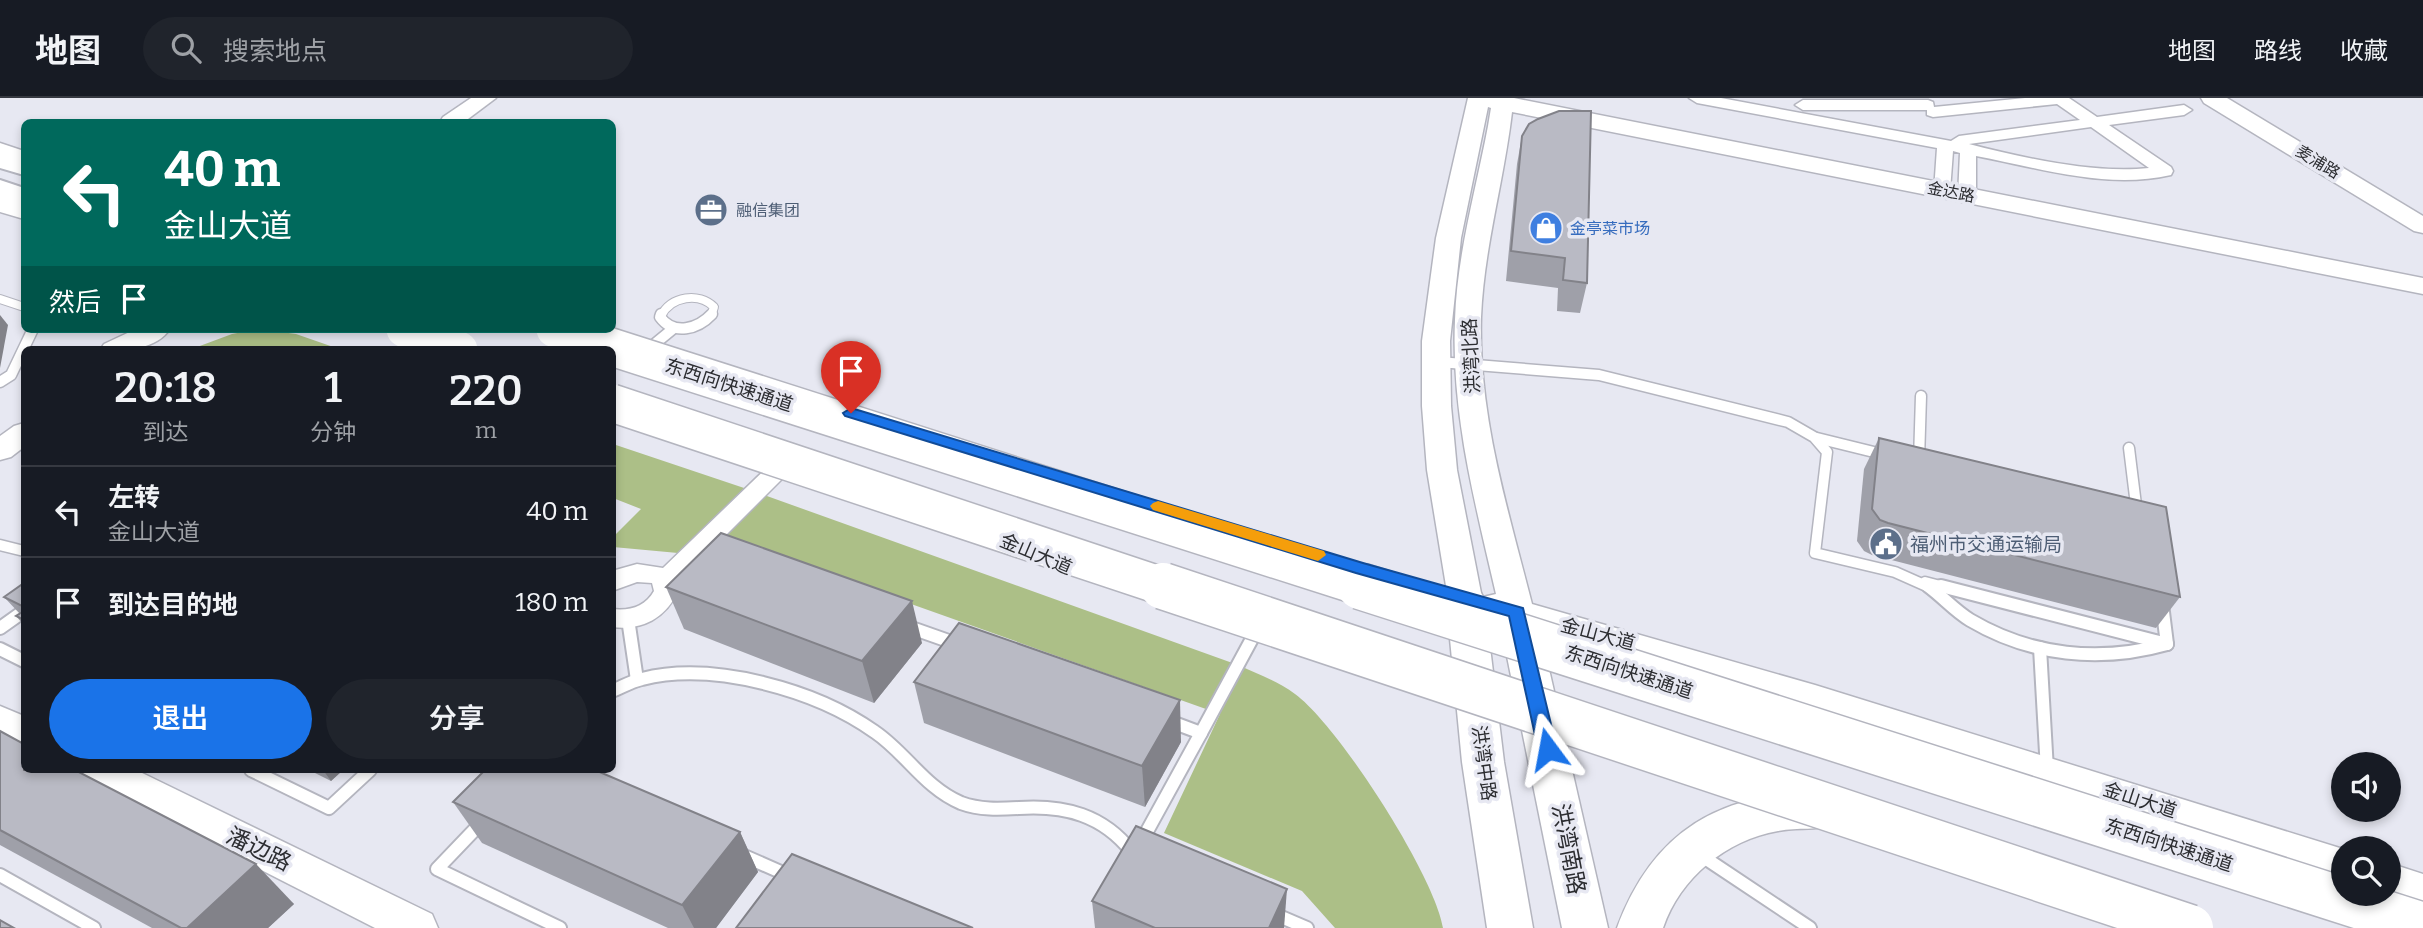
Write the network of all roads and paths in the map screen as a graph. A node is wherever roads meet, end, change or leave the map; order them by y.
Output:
1 (485, 98) edge
2 (1697, 98) edge
3 (2212, 98) edge
4 (2052, 99) edge
5 (1491, 100) edge
6 (1769, 105) edge
7 (1928, 105) edge
8 (1803, 106) dead end
9 (2184, 110) dead end
10 (455, 119) edge
11 (2094, 122) junction
12 (1957, 146) junction
13 (0, 150) edge
14 (21, 157) edge
15 (0, 159) edge
16 (21, 166) edge
17 (0, 189) edge
18 (1942, 191) junction
19 (1966, 195) junction
20 (21, 196) edge
21 (0, 204) edge
22 (21, 211) edge
23 (2423, 226) edge
24 (2423, 286) edge
25 (0, 299) edge
26 (21, 306) edge
27 (674, 328) junction
28 (150, 333) edge
29 (154, 333) edge
30 (409, 333) edge
31 (415, 333) edge
32 (568, 333) edge
33 (580, 333) edge
34 (122, 346) edge
35 (142, 346) edge
36 (448, 346) edge
37 (450, 346) edge
38 (608, 346) edge
39 (616, 348) edge
40 (644, 353) junction
41 (21, 354) edge
42 (1436, 361) junction
43 (1469, 364) junction
44 (0, 382) edge
45 (1921, 396) dead end
46 (616, 402) edge
47 (616, 402) edge
48 (21, 412) edge
49 (0, 426) edge
50 (21, 435) edge
51 (1814, 437) junction
52 (2129, 448) dead end
53 (0, 450) edge
54 (1895, 457) edge
55 (790, 458) junction
56 (1907, 460) edge
57 (1918, 462) junction
58 (1931, 466) edge
59 (2124, 512) edge
60 (0, 545) edge
61 (21, 550) edge
62 (616, 579) edge
63 (1922, 581) junction
64 (664, 582) junction
65 (2160, 590) edge
66 (1465, 598) junction
67 (1517, 612) junction
68 (21, 613) edge
69 (620, 619) edge
70 (890, 620) edge
71 (0, 628) edge
72 (1254, 635) junction
73 (2167, 644) junction
74 (968, 648) edge
75 (2040, 648) junction
76 (0, 649) edge
77 (21, 659) edge
78 (637, 680) junction
79 (616, 689) edge
80 (1476, 708) junction
81 (1162, 719) edge
82 (0, 721) edge
83 (1543, 730) junction
84 (21, 731) edge
85 (1201, 733) junction
86 (2047, 770) junction
87 (106, 773) edge
88 (257, 773) edge
89 (367, 773) edge
90 (493, 810) edge
91 (1828, 810) junction
92 (1692, 849) junction
93 (734, 852) edge
94 (2331, 863) edge
95 (0, 875) edge
96 (809, 884) edge
97 (2401, 885) edge
98 (2423, 892) edge
99 (1256, 906) edge
100 (2423, 926) edge
101 (94, 928) edge
102 (417, 928) edge
103 (560, 928) edge
104 (1307, 928) edge
105 (1510, 928) edge
106 (1585, 928) edge
107 (1640, 928) edge
108 (1810, 928) edge
109 (2184, 928) edge
110 (2190, 928) edge

1 - 10 main road
2 - 6 street
3 - 23 main road, 麦浦路
4 - 7 street
4 - 11 street
5 - 18 main road, 金达路
5 - 42 main road, 洪湾北路
5 - 43 main road, 洪湾北路
6 - 12 street
7 - 8 street
7 - 12 street
9 - 11 street
11 - 12 street
11 - 12 street
12 - 18 street
12 - 19 street
13 - 14 main road
15 - 16 highway
17 - 20 highway
18 - 19 main road, 金达路
19 - 24 main road, 金达路
21 - 22 main road
25 - 26 lane
27 - 27 lane
27 - 40 lane
28 - 34 main road
29 - 35 main road
30 - 36 main road
31 - 37 highway, bridge
32 - 38 highway, 东西向快速通道, bridge
33 - 40 main road, 金山大道
39 - 100 highway, 东西向快速通道, bridge
40 - 66 main road, 金山大道
41 - 44 lane
42 - 43 lane
42 - 66 main road, 洪湾北路
43 - 51 lane
43 - 67 main road, 洪湾北路
45 - 57 lane
46 - 55 main road, 金山大道
47 - 110 highway, bridge
48 - 49 main road
50 - 53 main road
51 - 54 lane
51 - 63 lane
52 - 59 lane
55 - 64 street
55 - 72 main road, 金山大道
56 - 57 lane
57 - 58 lane
60 - 61 lane
62 - 64 street
63 - 73 lane
63 - 75 lane
64 - 69 street
65 - 73 lane
66 - 67 main road, 金山大道
66 - 80 main road, 洪湾中路
67 - 83 main road, 洪湾南路
67 - 86 main road, 金山大道
68 - 71 lane
69 - 78 lane
70 - 74 lane
72 - 80 main road, 金山大道
72 - 85 lane
73 - 75 lane
75 - 86 lane
76 - 77 lane
78 - 79 lane
78 - 85 lane
80 - 83 main road, 金山大道
80 - 105 main road, 洪湾中路
81 - 85 lane
82 - 84 main road
83 - 91 main road, 金山大道
83 - 106 main road, 洪湾南路
86 - 94 main road, 金山大道
87 - 102 main road, 潘边路
88 - 89 lane
90 - 103 lane
91 - 92 main road
91 - 109 main road, 金山大道
92 - 107 main road
92 - 108 lane
93 - 96 lane
95 - 101 lane
97 - 98 main road
99 - 104 lane

